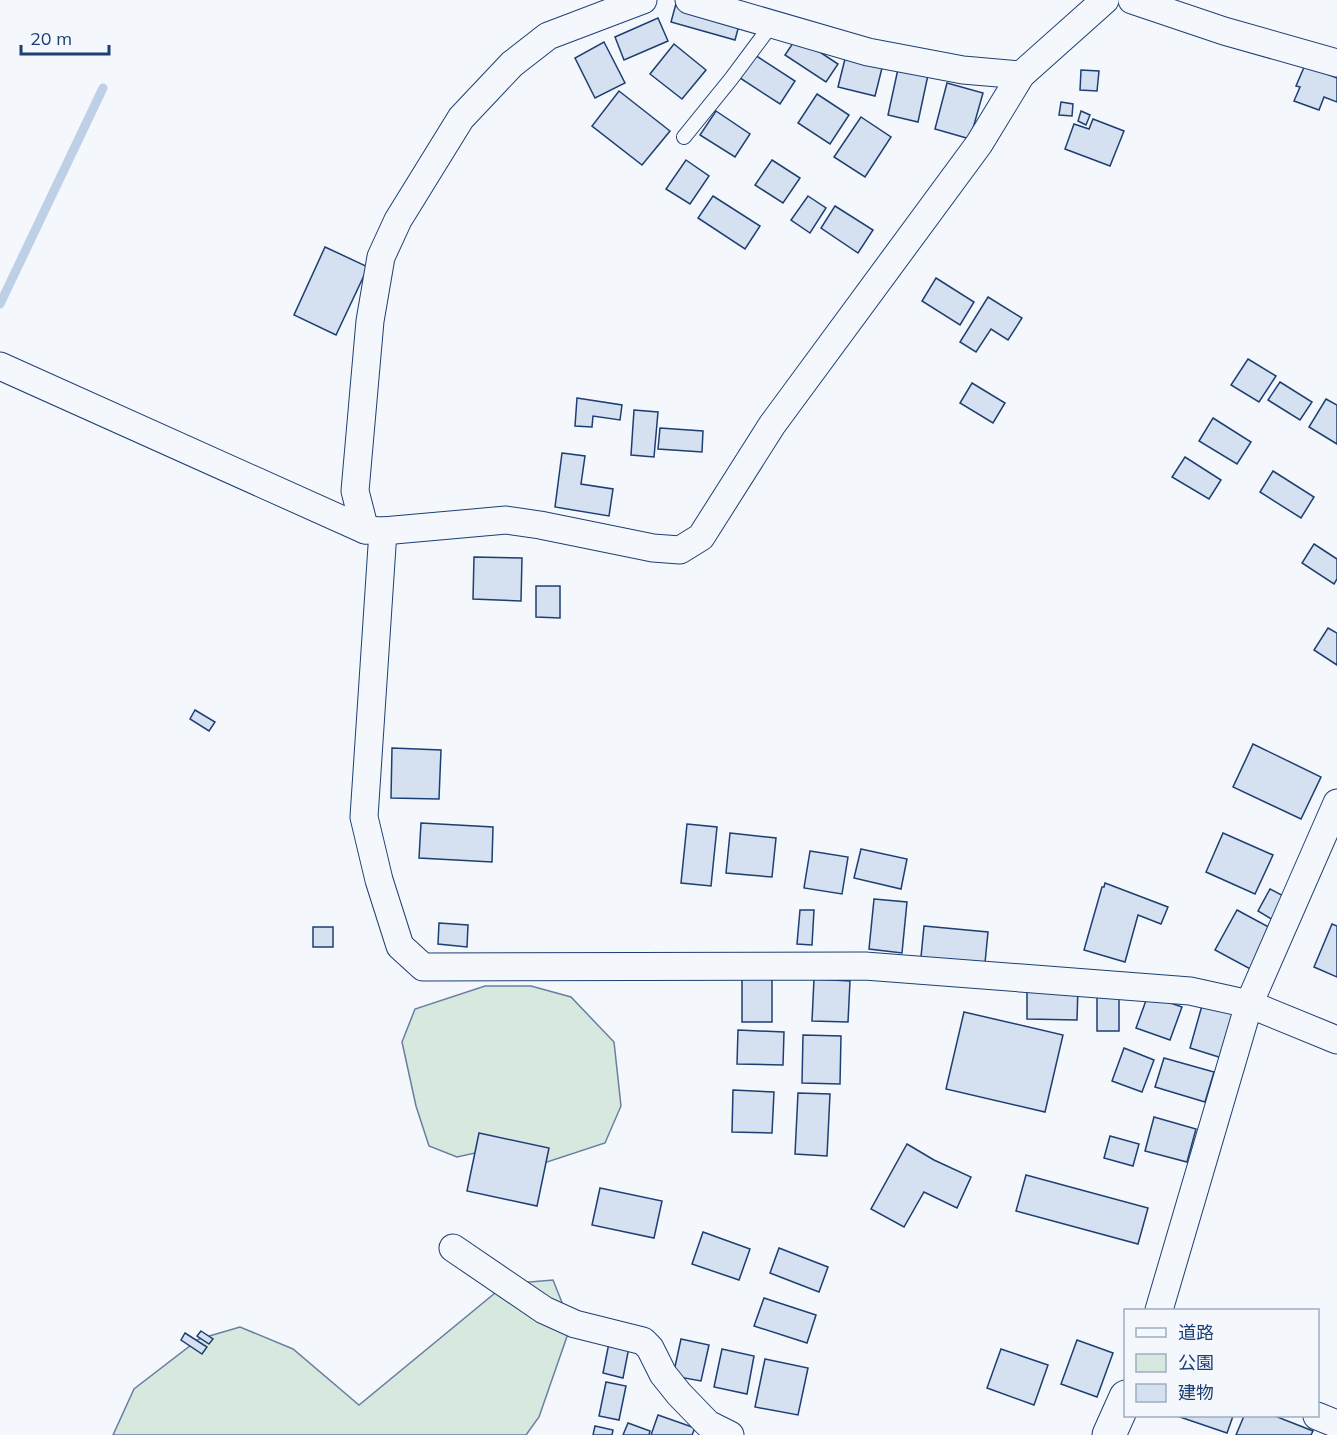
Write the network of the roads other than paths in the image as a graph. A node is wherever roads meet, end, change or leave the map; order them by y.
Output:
1 (643, 0) edge
2 (689, 0) edge
3 (1105, 0) edge
4 (1132, 0) edge
5 (772, 24) junction
6 (1337, 63) edge
7 (1021, 75) junction
8 (684, 137) dead end
9 (0, 366) edge
10 (374, 530) junction
11 (1337, 803) edge
12 (1249, 1004) junction
13 (1337, 1040) edge
14 (453, 1248) dead end
15 (1159, 1309) edge
16 (1124, 1399) edge
17 (1319, 1417) edge
18 (1337, 1424) edge
19 (714, 1431) edge
20 (1109, 1435) edge

1 - 10 street
2 - 5 street
3 - 7 street
4 - 6 street
5 - 7 street
5 - 8 lane
7 - 10 street
9 - 10 street
10 - 12 street
11 - 12 street
12 - 13 street
12 - 15 street
14 - 19 street
16 - 20 street
17 - 18 street

